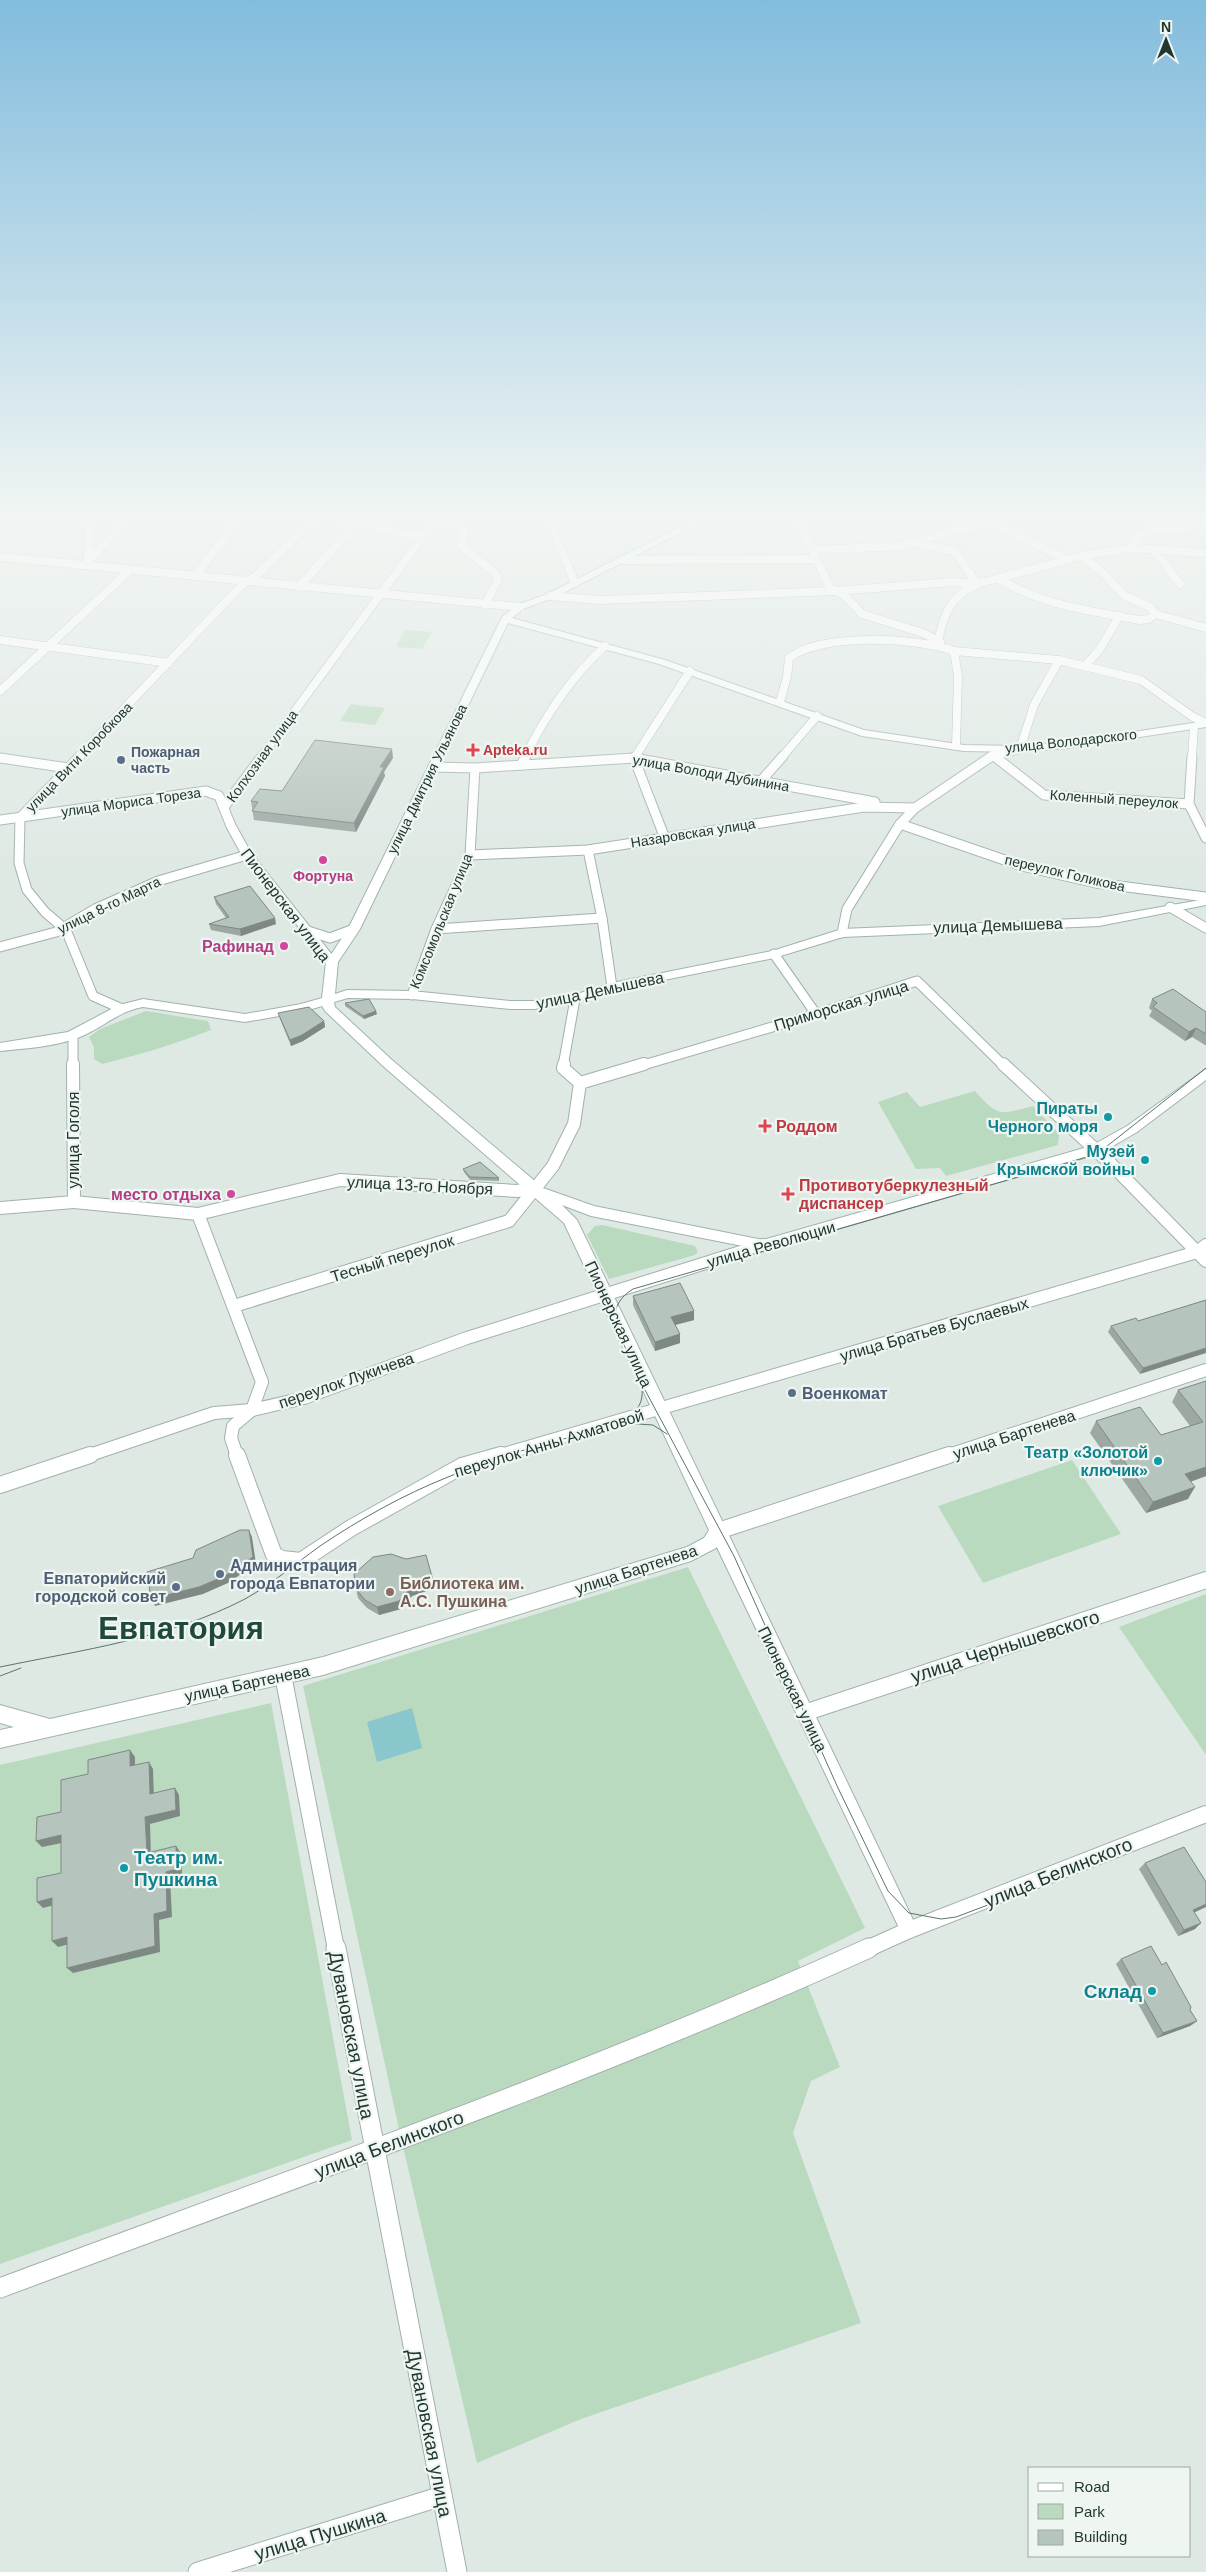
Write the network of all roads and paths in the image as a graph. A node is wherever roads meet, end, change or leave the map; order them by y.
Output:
1 (64, 632) edge
2 (199, 632) edge
3 (352, 632) edge
4 (498, 632) edge
5 (553, 632) edge
6 (920, 632) edge
7 (943, 632) edge
8 (1110, 632) edge
9 (0, 640) edge
10 (941, 643) junction
11 (605, 646) junction
12 (48, 647) junction
13 (954, 651) junction
14 (1059, 660) junction
15 (170, 663) junction
16 (1086, 665) junction
17 (690, 671) junction
18 (0, 691) edge
19 (780, 702) junction
20 (817, 716) junction
21 (1206, 723) edge
22 (1194, 727) junction
23 (956, 746) junction
24 (1020, 749) junction
25 (993, 755) junction
26 (0, 758) edge
27 (634, 758) junction
28 (521, 765) junction
29 (433, 767) junction
30 (68, 768) junction
31 (475, 768) junction
32 (762, 781) junction
33 (1189, 804) junction
34 (224, 807) junction
35 (915, 808) junction
36 (20, 818) junction
37 (0, 820) edge
38 (900, 824) junction
39 (664, 836) junction
40 (1206, 838) edge
41 (588, 850) junction
42 (247, 855) junction
43 (470, 855) junction
44 (1151, 891) junction
45 (1206, 897) edge
46 (1206, 902) edge
47 (1165, 908) junction
48 (602, 918) junction
49 (63, 928) junction
50 (354, 928) junction
51 (436, 928) junction
52 (1206, 928) edge
53 (306, 930) junction
54 (842, 933) junction
55 (0, 947) edge
56 (774, 954) junction
57 (332, 962) junction
58 (612, 988) junction
59 (412, 995) junction
60 (575, 999) junction
61 (328, 1000) junction
62 (120, 1008) junction
63 (816, 1014) junction
64 (73, 1035) junction
65 (0, 1047) edge
66 (1206, 1073) edge
67 (580, 1083) junction
68 (1096, 1150) junction
69 (536, 1188) junction
70 (74, 1202) junction
71 (0, 1208) edge
72 (591, 1211) junction
73 (198, 1214) junction
74 (570, 1220) junction
75 (763, 1245) junction
76 (1203, 1253) edge
77 (605, 1294) junction
78 (234, 1306) junction
79 (1206, 1370) edge
80 (659, 1409) junction
81 (252, 1410) junction
82 (0, 1486) edge
83 (718, 1531) junction
84 (1206, 1580) edge
85 (283, 1674) junction
86 (804, 1713) junction
87 (0, 1714) edge
88 (50, 1727) junction
89 (0, 1739) edge
90 (1206, 1814) edge
91 (909, 1930) junction
92 (374, 2150) junction
93 (0, 2288) edge
94 (442, 2496) junction
95 (198, 2572) edge
96 (457, 2572) edge

1 - 12 street
2 - 15 street, улица Вити Коробкова
3 - 34 street, Колхозная улица
4 - 29 street, улица Дмитрия Ульянова
5 - 11 street, улица Володарского
6 - 10 street
7 - 10 street
8 - 16 street
9 - 12 street
10 - 13 street
10 - 19 street
11 - 17 street, улица Володарского
11 - 28 street
12 - 15 street
12 - 18 street
13 - 14 street
13 - 23 street
14 - 16 street
14 - 24 street
15 - 30 street, улица Вити Коробкова
16 - 21 street
17 - 19 street, улица Володарского
17 - 27 street
19 - 20 street, улица Володарского
20 - 23 street, улица Володарского
20 - 32 street
21 - 22 street, улица Володарского
22 - 24 street, улица Володарского
22 - 33 street
23 - 24 street, улица Володарского
24 - 25 street
25 - 33 street, Коленный переулок
25 - 35 street
26 - 30 street
27 - 28 street, улица Володи Дубинина
27 - 32 street, улица Володи Дубинина
27 - 39 street
28 - 31 street, улица Володи Дубинина
29 - 31 street
29 - 50 street, улица Дмитрия Ульянова
30 - 36 street, улица Вити Коробкова
31 - 43 street, Комсомольская улица
32 - 35 street, улица Володи Дубинина
33 - 40 street
34 - 36 street, улица Мориса Тореза
34 - 42 street, Пионерская улица
35 - 38 street
35 - 39 street, Назаровская улица
36 - 37 street, улица Мориса Тореза
36 - 49 street, улица Вити Коробкова
38 - 44 street, переулок Голикова
38 - 54 street
39 - 41 street, Назаровская улица
41 - 43 street, Назаровская улица
41 - 48 street
42 - 49 street, улица 8-го Марта
42 - 53 street, Пионерская улица
43 - 51 street, Комсомольская улица
44 - 45 street, переулок Голикова
44 - 47 street
46 - 47 street, улица Демышева
47 - 52 street
47 - 54 street, улица Демышева
48 - 51 street
48 - 58 street
49 - 55 street, улица 8-го Марта
49 - 62 street, улица Вити Коробкова
50 - 53 street
50 - 57 street, улица Дмитрия Ульянова
51 - 59 street, Комсомольская улица
53 - 57 street, Пионерская улица
54 - 56 street, улица Демышева
56 - 58 street, улица Демышева
56 - 63 street
57 - 61 street, Пионерская улица
58 - 60 street, улица Демышева
59 - 60 street, улица Демышева
59 - 61 street, улица Демышева
60 - 67 street
61 - 62 street, улица Демышева
61 - 69 street, Пионерская улица
62 - 64 street, улица Демышева
63 - 67 street, Приморская улица
63 - 68 street, Приморская улица
64 - 65 street, улица Демышева
64 - 70 street, улица Гоголя
66 - 68 street, улица Революции
67 - 69 street, Тесный переулок
68 - 75 street, улица Революции
68 - 76 street, Приморская улица
69 - 72 street, улица 13-го Ноября
69 - 73 street, улица 13-го Ноября
69 - 74 street, Пионерская улица
69 - 78 street, Тесный переулок
70 - 71 street, улица Гоголя
70 - 73 street, улица 13-го Ноября
72 - 74 street
72 - 75 street, улица 13-го Ноября
73 - 78 street
74 - 77 street, Пионерская улица
75 - 77 street, улица Революции
76 - 80 street, улица Братьев Буслаевых
77 - 80 street, Пионерская улица
77 - 81 street, переулок Лукичева
78 - 81 street
79 - 83 street, улица Бартенева
80 - 81 street, переулок Анны Ахматовой
80 - 83 street, Пионерская улица
81 - 82 street, переулок Лукичева
83 - 85 street, улица Бартенева
83 - 86 street, Пионерская улица
84 - 86 street, улица Чернышевского
85 - 88 street, улица Бартенева
85 - 92 street, Дувановская улица
86 - 91 street, Пионерская улица
87 - 88 street
88 - 89 street, улица Бартенева
90 - 91 street, улица Белинского
91 - 92 street, улица Белинского
92 - 93 street, улица Белинского
92 - 94 street, Дувановская улица
94 - 95 street, улица Пушкина
94 - 96 street, Дувановская улица

